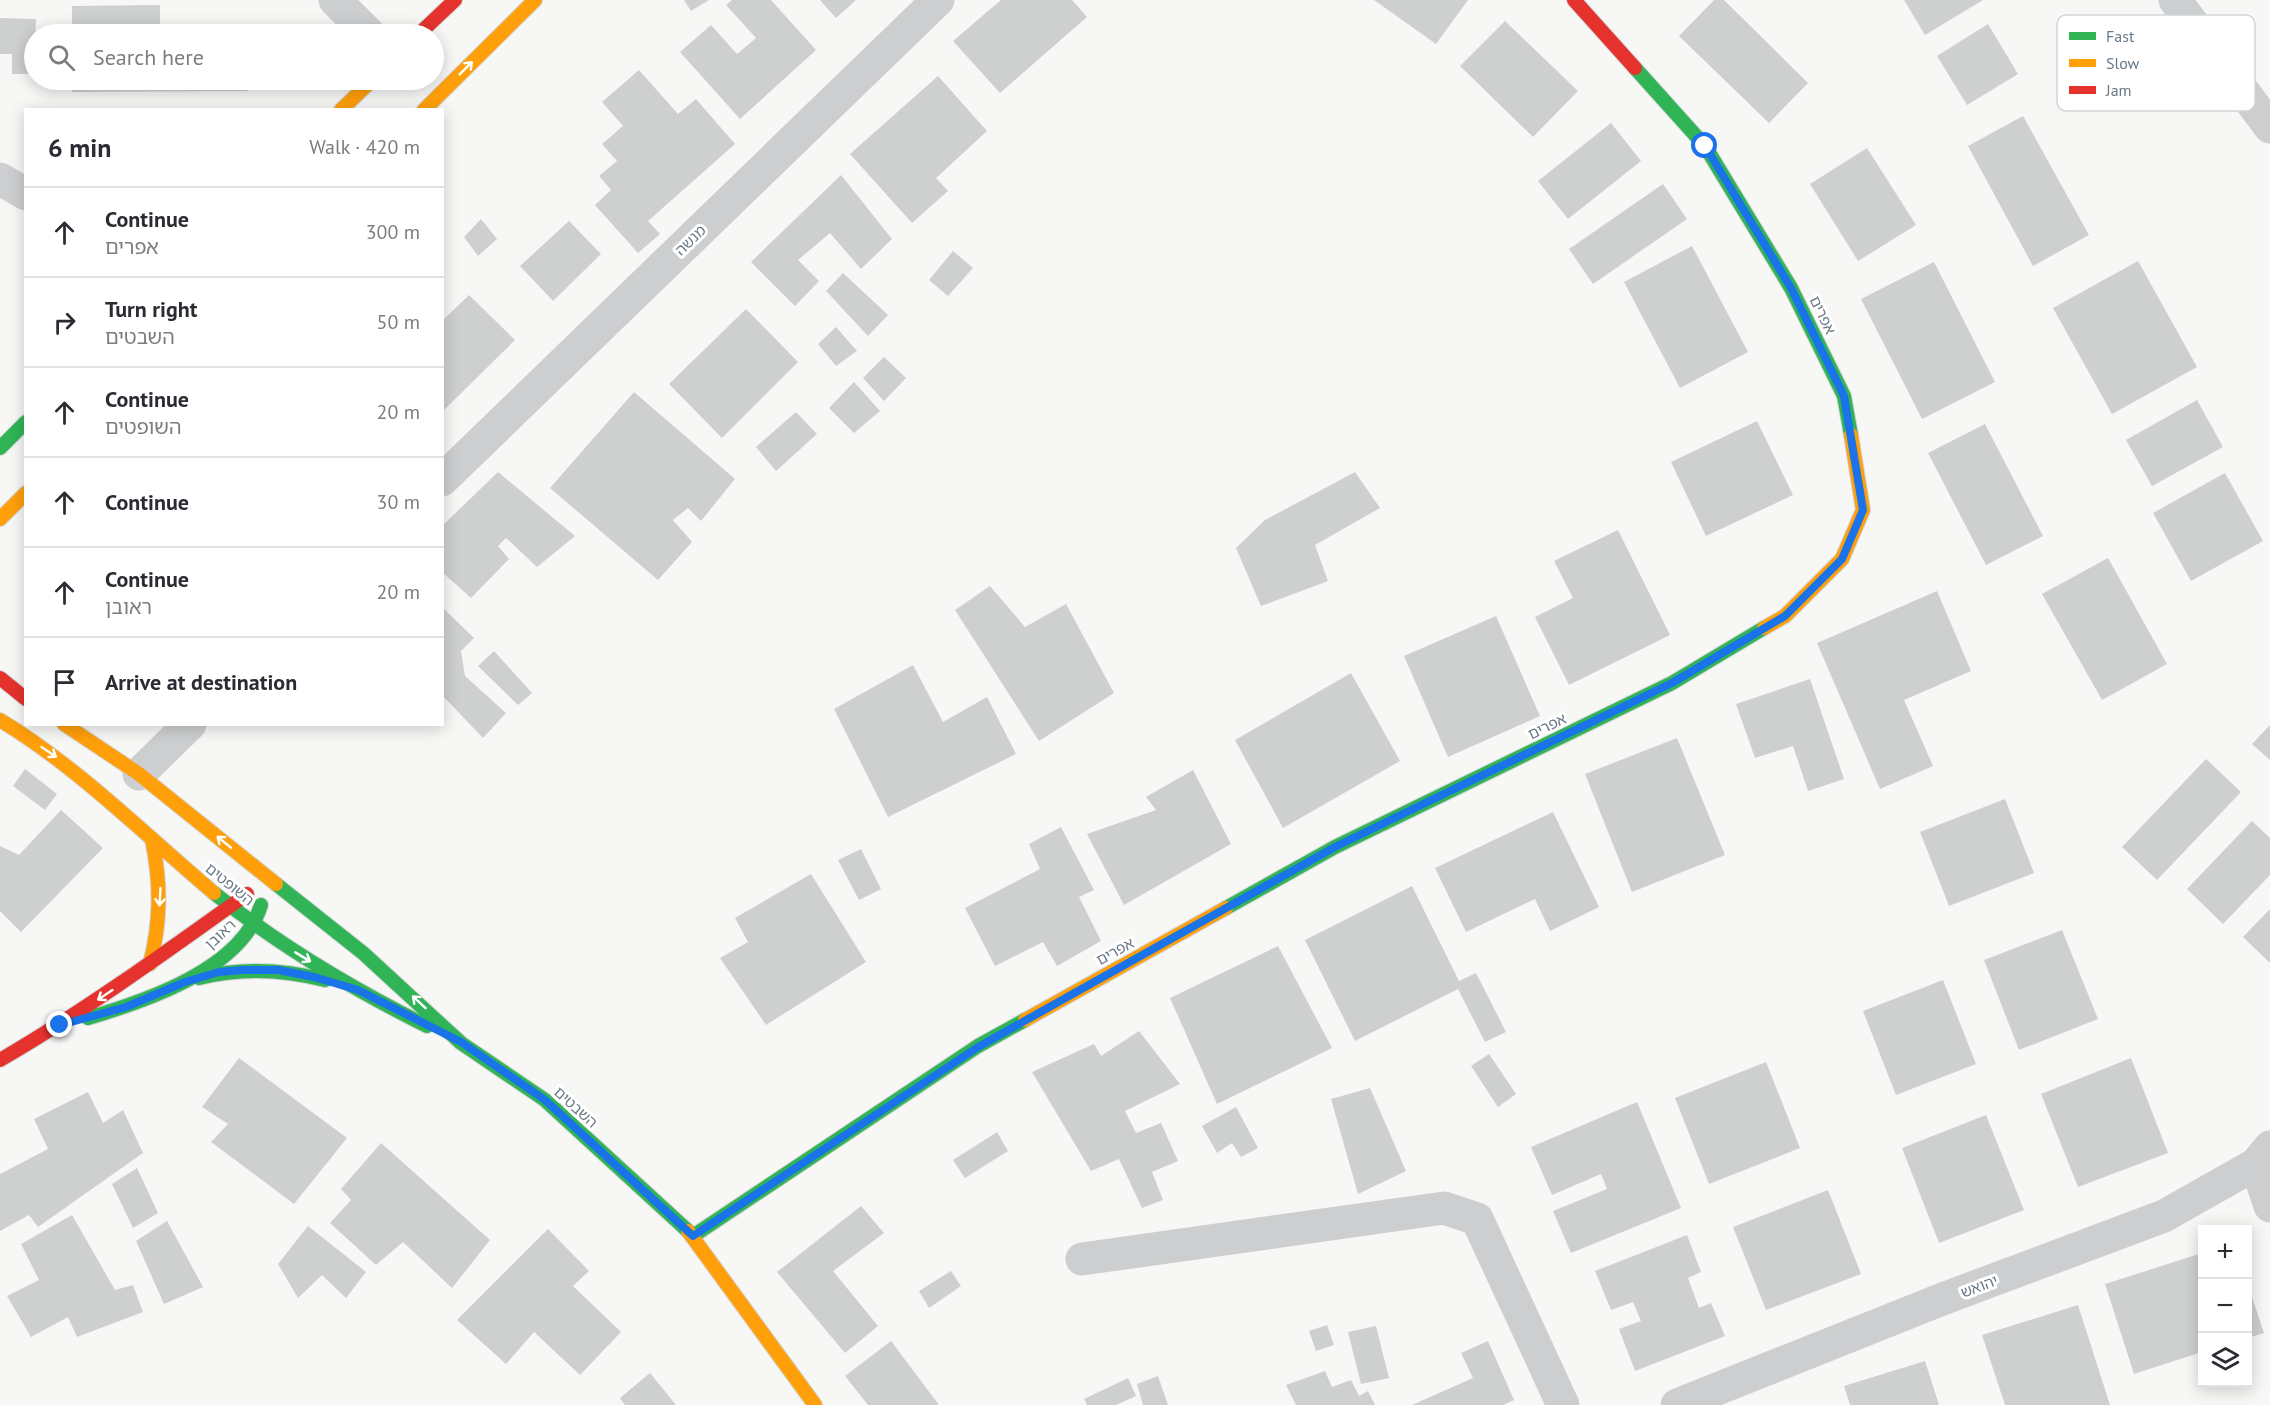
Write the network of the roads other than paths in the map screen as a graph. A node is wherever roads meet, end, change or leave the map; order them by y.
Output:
1 (335, 0) edge
2 (455, 0) edge
3 (535, 0) edge
4 (938, 0) edge
5 (1574, 0) edge
6 (2175, 0) edge
7 (2186, 15) edge
8 (359, 24) edge
9 (430, 24) edge
10 (362, 90) edge
11 (2255, 107) edge
12 (343, 108) edge
13 (426, 108) edge
14 (2270, 127) edge
15 (0, 179) edge
16 (24, 193) edge
17 (24, 424) edge
18 (0, 448) edge
19 (444, 478) edge
20 (24, 495) edge
21 (0, 519) edge
22 (0, 678) edge
23 (24, 697) edge
24 (0, 720) edge
25 (67, 726) edge
26 (188, 726) edge
27 (139, 774) junction
28 (152, 839) junction
29 (270, 879) junction
30 (230, 905) junction
31 (254, 925) junction
32 (150, 964) junction
33 (185, 982) junction
34 (358, 990) junction
35 (60, 1025) junction
36 (461, 1042) junction
37 (0, 1060) edge
38 (2263, 1156) edge
39 (2270, 1206) edge
40 (693, 1236) junction
41 (1082, 1259) dead end
42 (815, 1405) edge
43 (1563, 1405) edge
44 (1677, 1405) edge

1 - 8 street
2 - 9 street
13 -> 3 street
4 - 19 street, מנשה
5 - 40 street, אפרים
6 - 7 street
10 - 12 street
11 - 14 street
15 - 16 street
17 - 18 street
20 - 21 street
22 - 23 street
24 -> 28 street, השופטים
25 - 27 street, השופטים
26 - 27 street
29 -> 27 street, השופטים
28 - 30 street, השופטים
28 -> 32 street
29 - 30 street, ראובן
29 - 31 street, ראובן
36 -> 29 street, השבטים
30 - 31 street, השופטים
30 - 32 street, ראובן
31 - 33 street, ראובן
31 -> 34 street, השופטים
32 -> 35 street, ראובן
33 - 34 street
33 - 35 street, ראובן
34 - 36 street, השופטים
35 - 37 street, ראובן
36 - 40 street, השבטים
38 - 39 street
38 - 44 street, יהואש
40 - 42 street, השבטים
41 - 43 street

